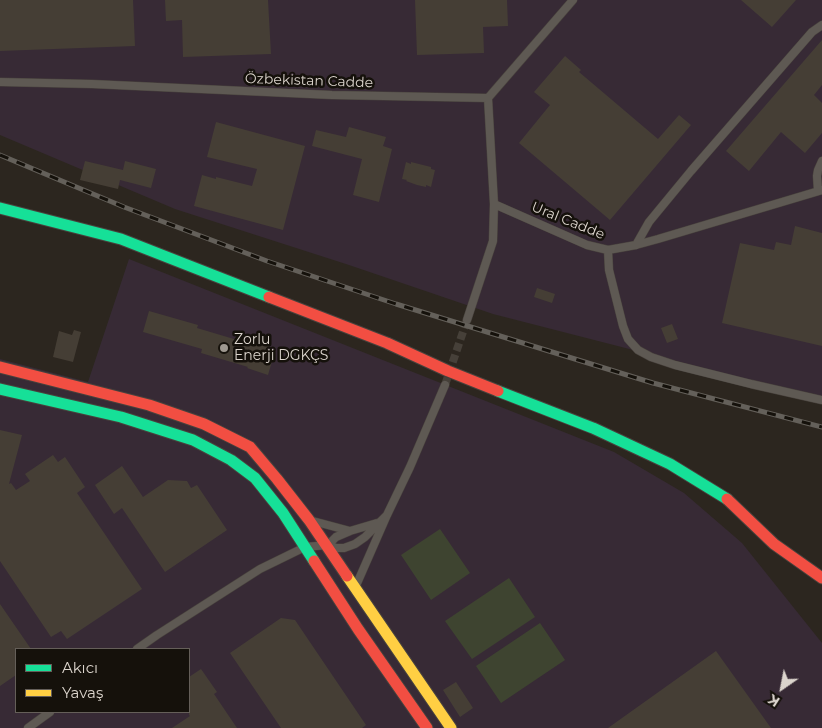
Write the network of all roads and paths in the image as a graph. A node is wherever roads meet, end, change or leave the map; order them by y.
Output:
1 (573, 0) edge
2 (822, 24) edge
3 (0, 82) edge
4 (488, 98) junction
5 (822, 161) edge
6 (820, 190) edge
7 (494, 204) junction
8 (0, 208) edge
9 (636, 245) junction
10 (608, 250) junction
11 (467, 320) tunnel mouth
12 (0, 367) edge
13 (445, 386) tunnel mouth
14 (0, 388) edge
15 (822, 400) edge
16 (387, 515) junction
17 (309, 520) junction
18 (377, 523) junction
19 (350, 531) junction
20 (327, 545) junction
21 (306, 547) junction
22 (822, 578) edge
23 (355, 588) junction
24 (138, 648) edge
25 (49, 713) edge
26 (28, 728) edge
27 (426, 728) edge
28 (451, 728) edge

1 - 4 street
2 - 9 street
3 - 4 street, Özbekistan Cadde
4 - 7 street
5 - 6 street
6 - 9 street, Ural Cadde
7 - 10 street, Ural Cadde
7 - 11 street
8 - 22 street
9 - 10 street, Ural Cadde
10 - 15 street
12 - 17 street
13 - 16 street
14 - 21 street
16 - 18 street
16 - 23 street
17 - 19 street
17 - 20 street
18 - 19 street
18 - 20 street
19 - 20 street
20 - 21 street
20 - 23 street
21 - 24 street
21 - 27 street
23 - 28 street
25 - 26 street

